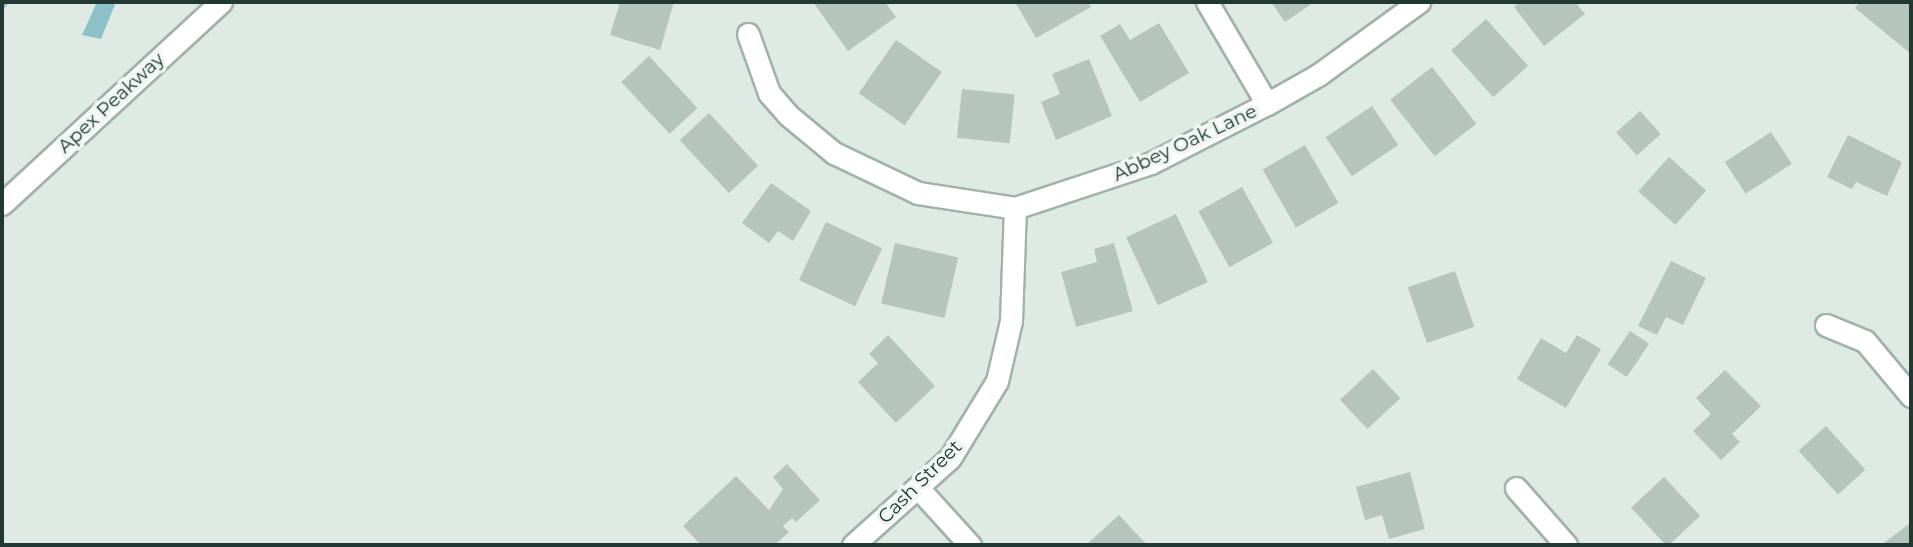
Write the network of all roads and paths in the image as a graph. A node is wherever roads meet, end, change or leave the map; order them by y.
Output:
1 (221, 2) edge
2 (1207, 2) edge
3 (1419, 2) edge
4 (748, 34) dead end
5 (1267, 104) junction
6 (2, 204) edge
7 (1015, 208) junction
8 (1826, 325) dead end
9 (1911, 396) edge
10 (1516, 488) dead end
11 (919, 489) junction
12 (853, 545) edge
13 (970, 545) edge
14 (1566, 545) edge

1 - 6 street, Apex Peakway
2 - 5 street
3 - 5 street, Abbey Oak Lane
4 - 7 street, Abbey Oak Lane
5 - 7 street, Abbey Oak Lane
7 - 11 street, Cash Street
8 - 9 street
10 - 14 street
11 - 12 street, Cash Street
11 - 13 street

